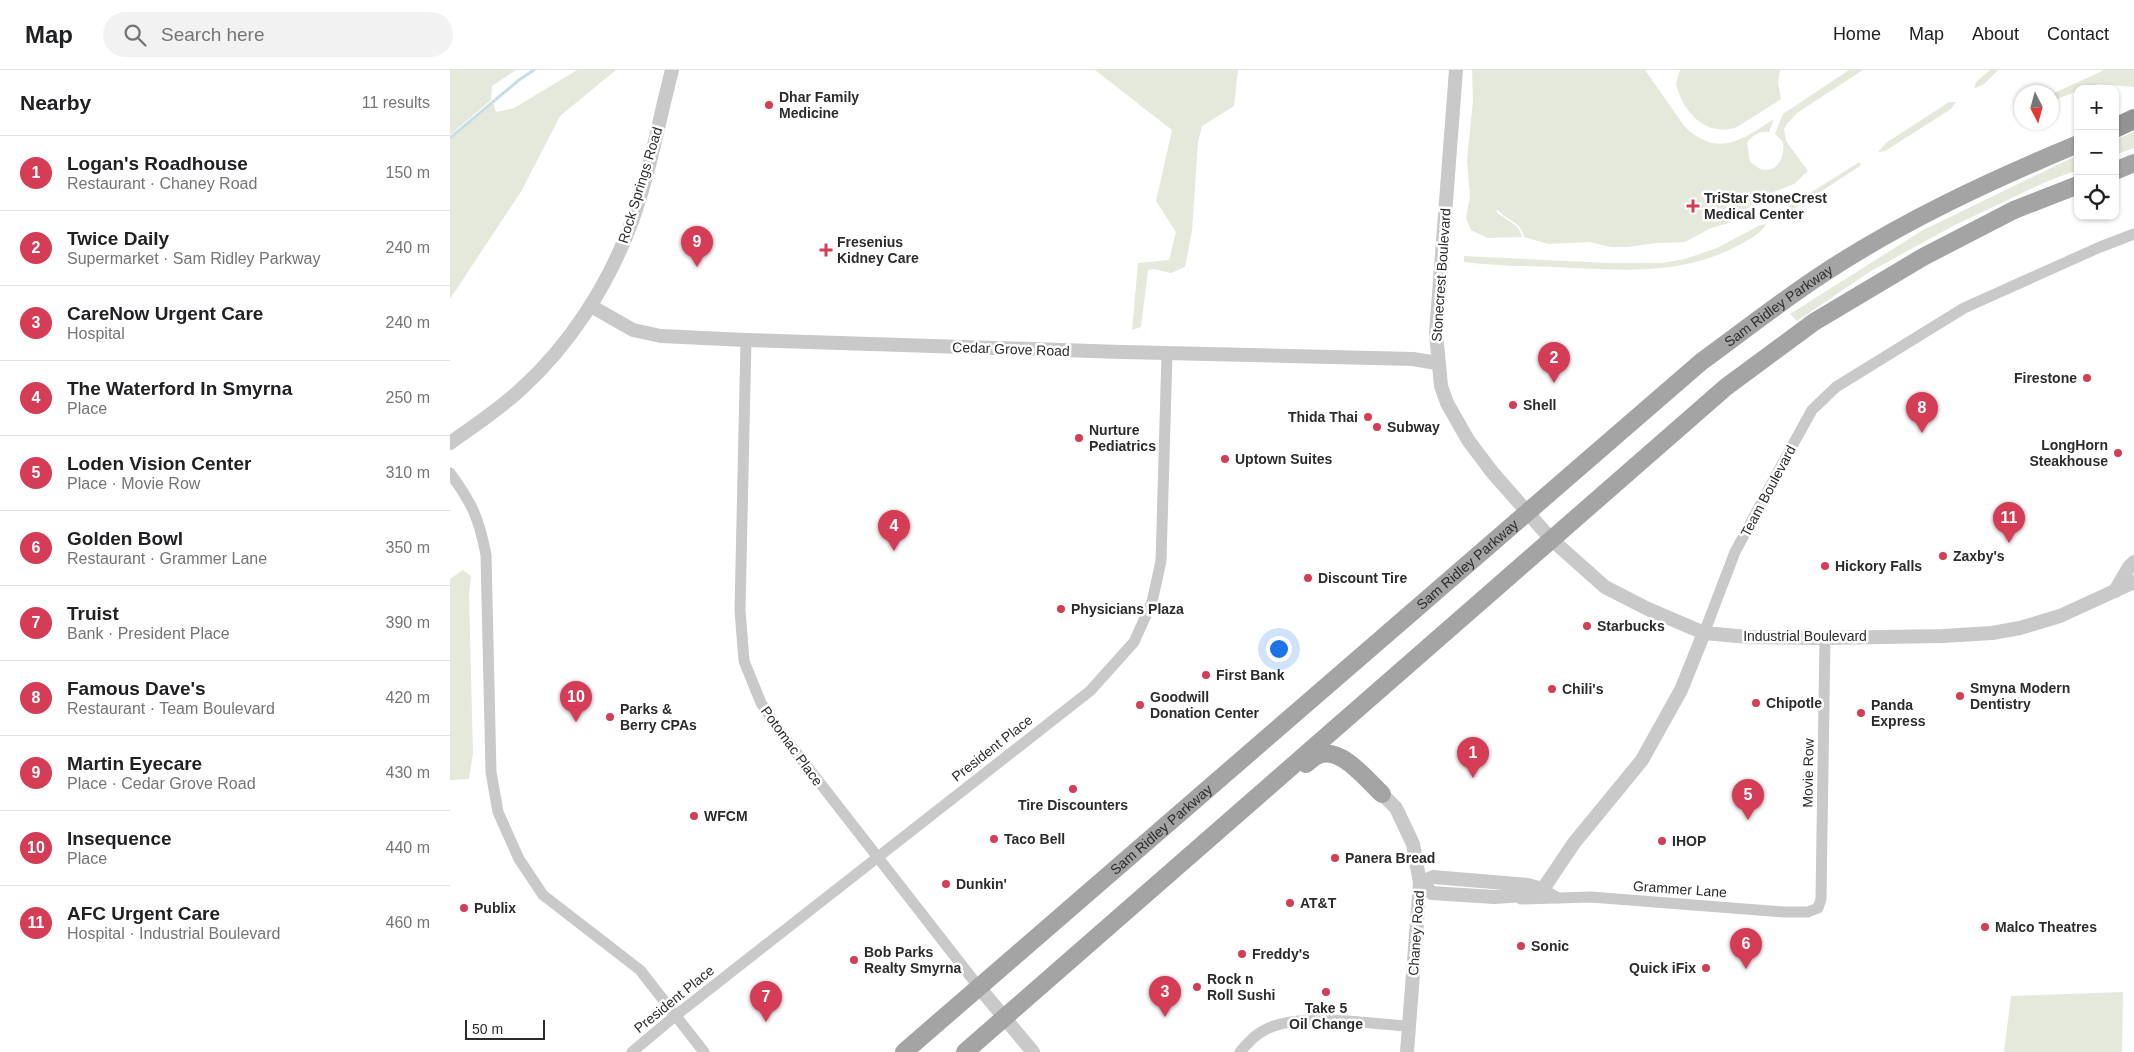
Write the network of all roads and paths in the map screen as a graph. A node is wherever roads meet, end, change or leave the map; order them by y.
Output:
1 (672, 70) edge
2 (1456, 70) edge
3 (2134, 120) edge
4 (2119, 127) edge
5 (2074, 146) edge
6 (2134, 163) edge
7 (2119, 169) edge
8 (2074, 187) edge
9 (2134, 234) edge
10 (591, 306) junction
11 (746, 340) junction
12 (1167, 354) junction
13 (1437, 363) junction
14 (450, 443) edge
15 (450, 473) edge
16 (1526, 513) junction
17 (1551, 539) junction
18 (2134, 562) edge
19 (2134, 582) edge
20 (2115, 592) junction
21 (1704, 632) junction
22 (1825, 638) junction
23 (1382, 794) joint
24 (1188, 857) junction
25 (876, 858) junction
26 (1468, 880) junction
27 (1420, 883) junction
28 (1543, 889) junction
29 (1468, 896) junction
30 (1494, 897) junction
31 (1558, 898) junction
32 (1818, 908) joint
33 (978, 986) junction
34 (675, 1016) junction
35 (1005, 1018) junction
36 (1408, 1026) junction
37 (632, 1052) edge
38 (704, 1052) edge
39 (904, 1052) edge
40 (965, 1052) edge
41 (1033, 1052) edge
42 (1240, 1052) edge
43 (1407, 1052) edge

1 - 10 street, Rock Springs Road
2 - 13 street, Stonecrest Boulevard
3 - 4 highway
5 - 16 main road, Sam Ridley Parkway
6 - 7 main road
8 - 17 main road
9 - 21 street, Team Boulevard
10 - 11 street, Cedar Grove Road
10 - 14 street, Rock Springs Road
11 - 12 street, Cedar Grove Road
11 - 25 street, Potomac Place
12 - 13 street, Cedar Grove Road
12 - 25 street, President Place
13 - 16 street, Stonecrest Boulevard
15 - 34 street
16 - 17 street, Industrial Boulevard
16 - 33 main road, Sam Ridley Parkway
17 - 21 street, Industrial Boulevard
17 - 24 main road
18 - 20 street
19 - 20 street, Industrial Boulevard
20 - 22 street, Industrial Boulevard
21 - 22 street, Industrial Boulevard
21 - 28 street, Team Boulevard
22 - 32 street, Movie Row
23 - 24 main road
23 - 27 street, Chaney Road
24 - 35 main road
25 - 33 street, Potomac Place
25 - 34 street, President Place
26 - 27 street
26 - 28 street
26 - 29 street
27 - 29 street
27 - 36 street, Chaney Road
28 - 30 street
28 - 31 street
29 - 30 street
30 - 31 street, Grammer Lane
31 - 32 street, Grammer Lane
33 - 35 street, Potomac Place
33 - 39 main road, Sam Ridley Parkway
34 - 37 street, President Place
34 - 38 street
35 - 40 main road
35 - 41 street, Potomac Place
36 - 42 street
36 - 43 street, Chaney Road

